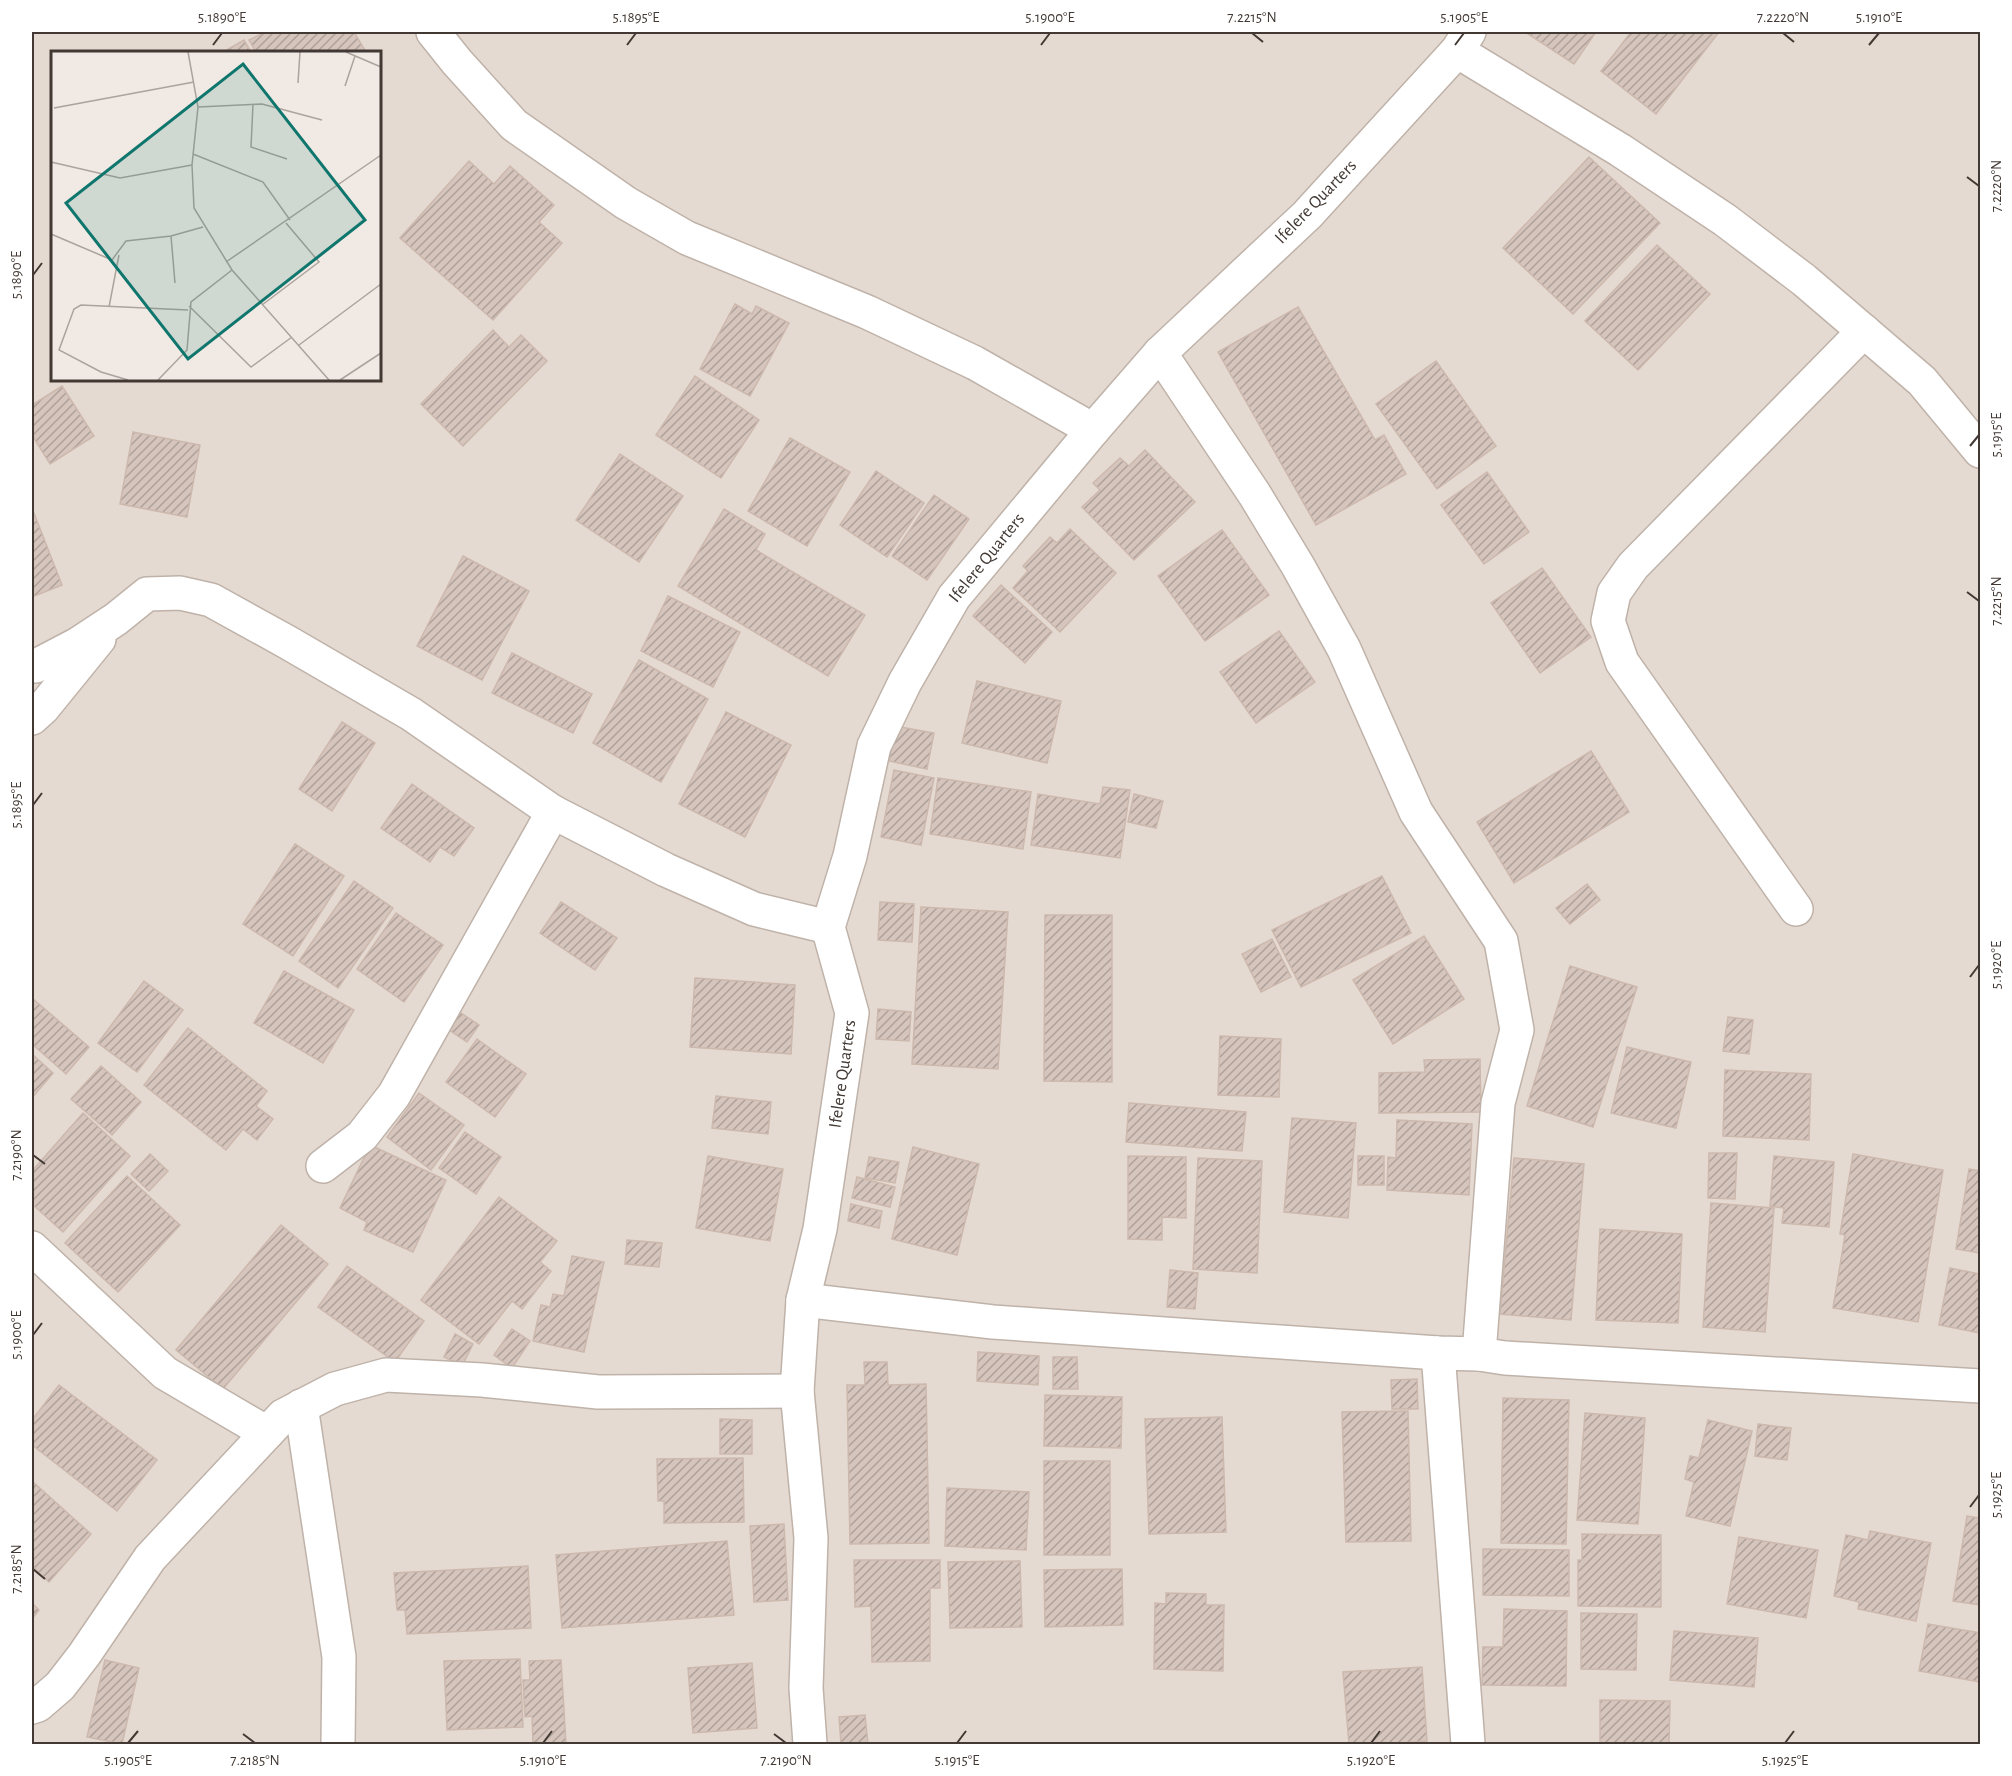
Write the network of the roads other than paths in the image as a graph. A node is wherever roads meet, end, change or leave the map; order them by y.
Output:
1 (433, 32) edge
2 (1463, 41) edge
3 (1864, 331) junction
4 (1160, 353) junction
5 (1093, 430) junction
6 (1980, 451) edge
7 (116, 620) junction
8 (32, 665) edge
9 (32, 718) edge
10 (553, 812) junction
11 (1796, 909) dead end
12 (828, 927) junction
13 (323, 1166) dead end
14 (32, 1248) edge
15 (803, 1300) junction
16 (1438, 1353) junction
17 (1479, 1354) junction
18 (1980, 1386) edge
19 (797, 1391) junction
20 (301, 1406) junction
21 (267, 1432) junction
22 (32, 1707) edge
23 (338, 1744) edge
24 (810, 1744) edge
25 (1468, 1744) edge

1 - 5 street
2 - 3 street
2 - 4 street, Ifelere Quarters
3 - 6 street
3 - 11 street
4 - 5 street, Ifelere Quarters
4 - 17 street
5 - 12 street, Ifelere Quarters
7 - 8 street
7 - 9 street
7 - 10 street
10 - 12 street
10 - 13 street
12 - 15 street, Ifelere Quarters
14 - 21 street
15 - 16 street
15 - 19 street, Ifelere Quarters
16 - 17 street
16 - 25 street
17 - 18 street
19 - 20 street
19 - 24 street, Ifelere Quarters
20 - 21 street
20 - 23 street
21 - 22 street

